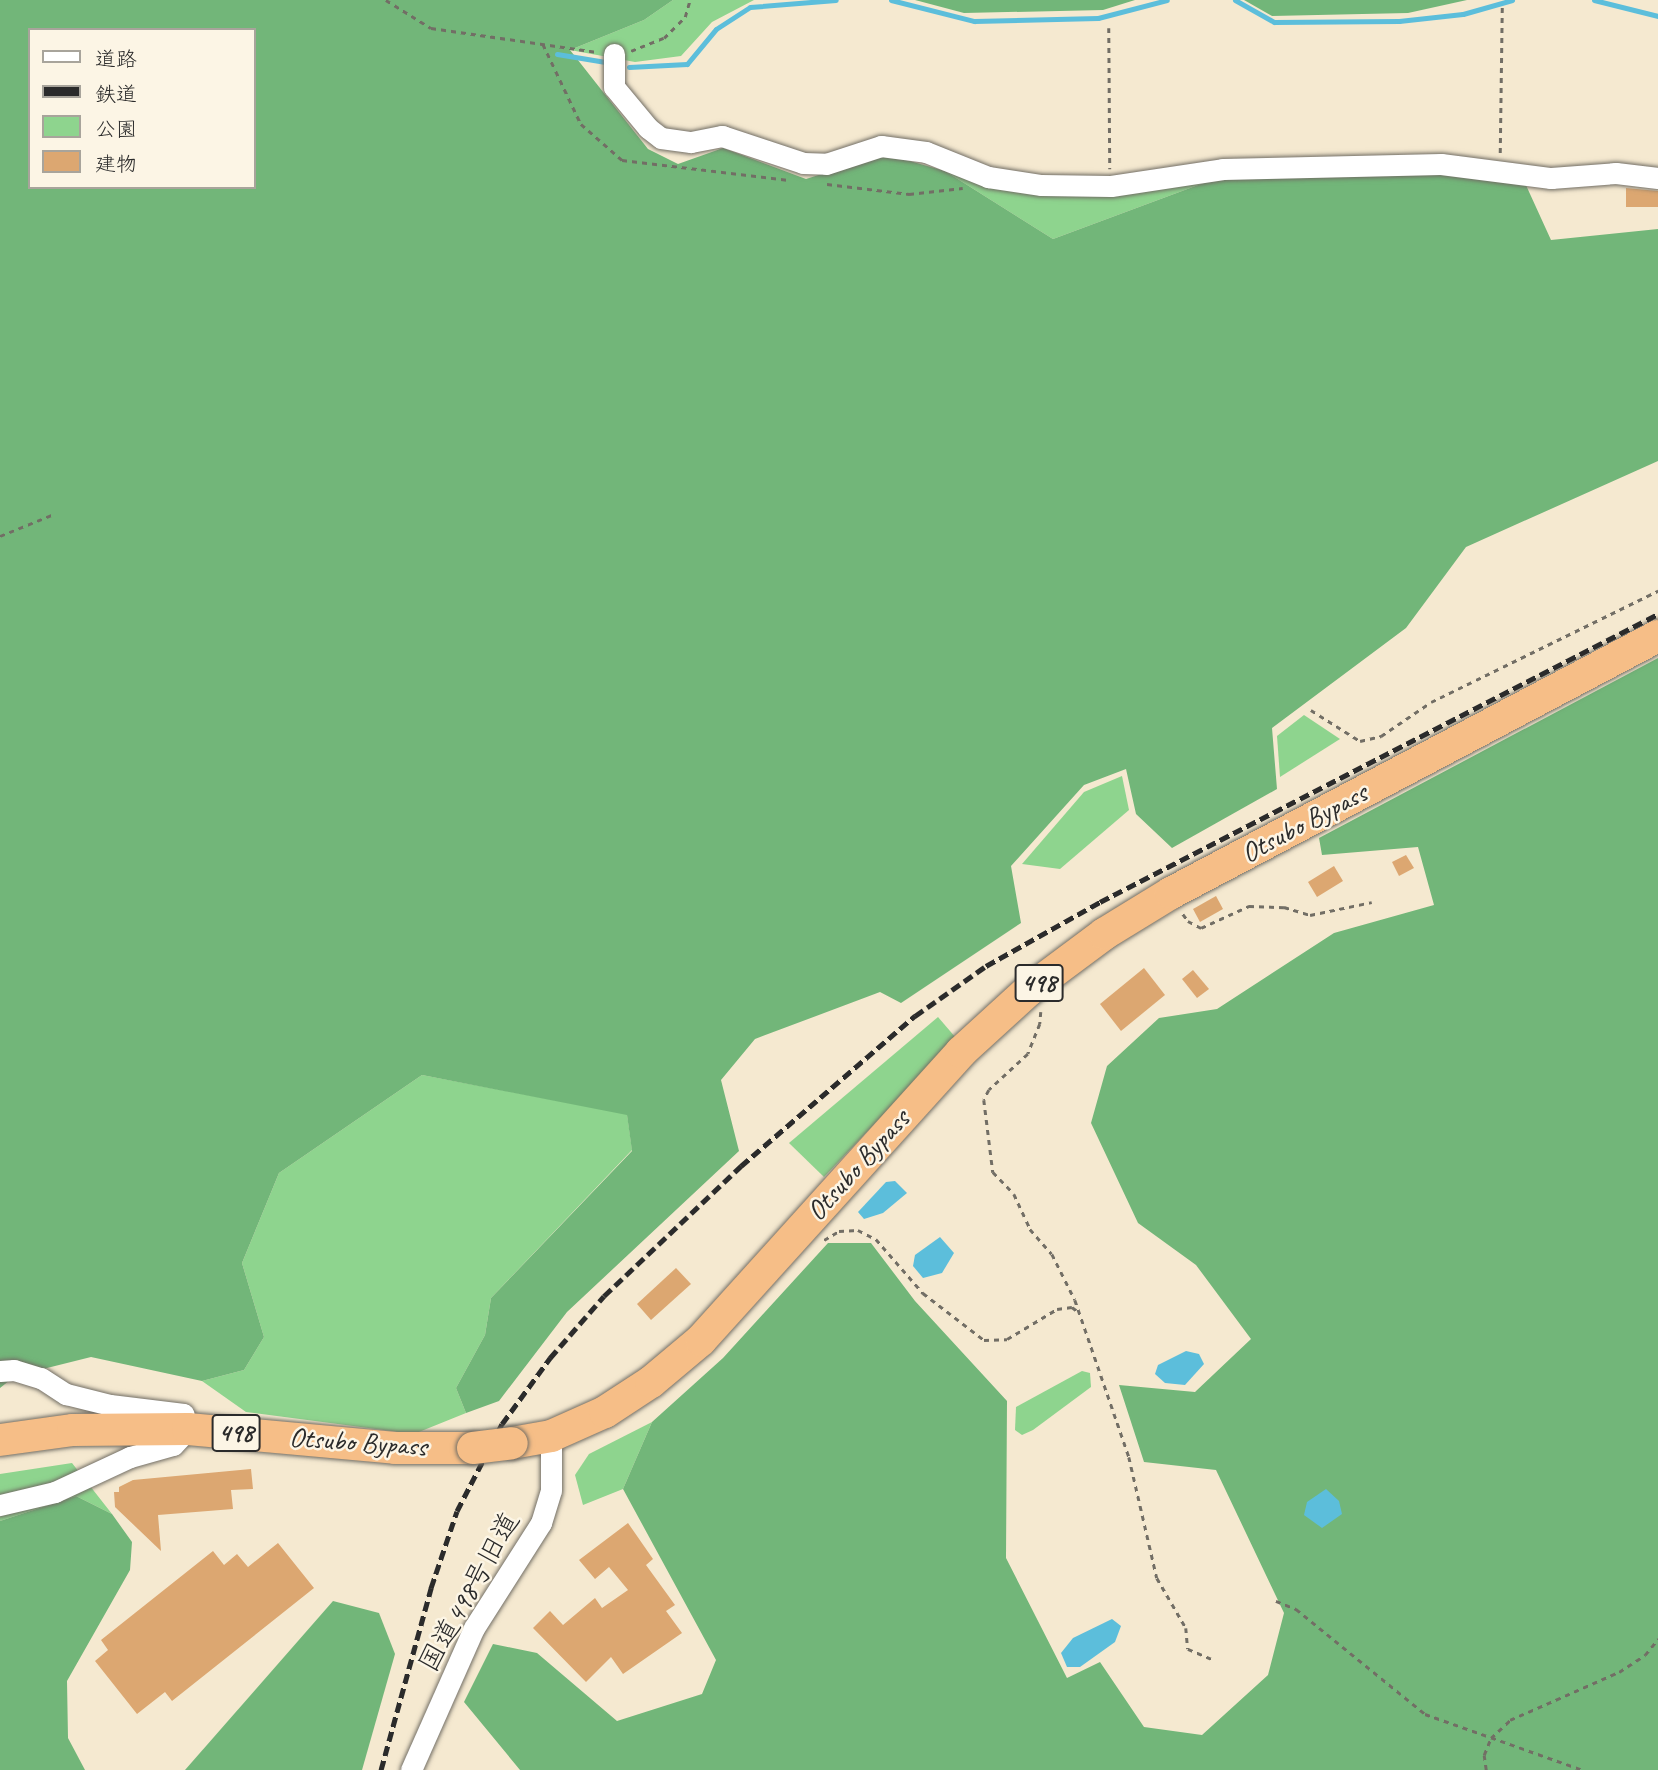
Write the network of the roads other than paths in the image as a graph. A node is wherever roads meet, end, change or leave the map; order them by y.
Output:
1 (614, 54) road end
2 (1658, 177) edge
3 (1658, 636) edge
4 (0, 1371) edge
5 (188, 1429) junction
6 (551, 1436) junction
7 (0, 1440) edge
8 (0, 1505) edge
9 (411, 1770) edge

1 - 2 street
3 - 6 highway, Otsubo Bypass / 498
4 - 5 street
5 - 6 highway, Otsubo Bypass / 498, bridge
5 - 7 highway, Otsubo Bypass / 498
5 - 8 street
6 - 9 street, 国道498号旧道

